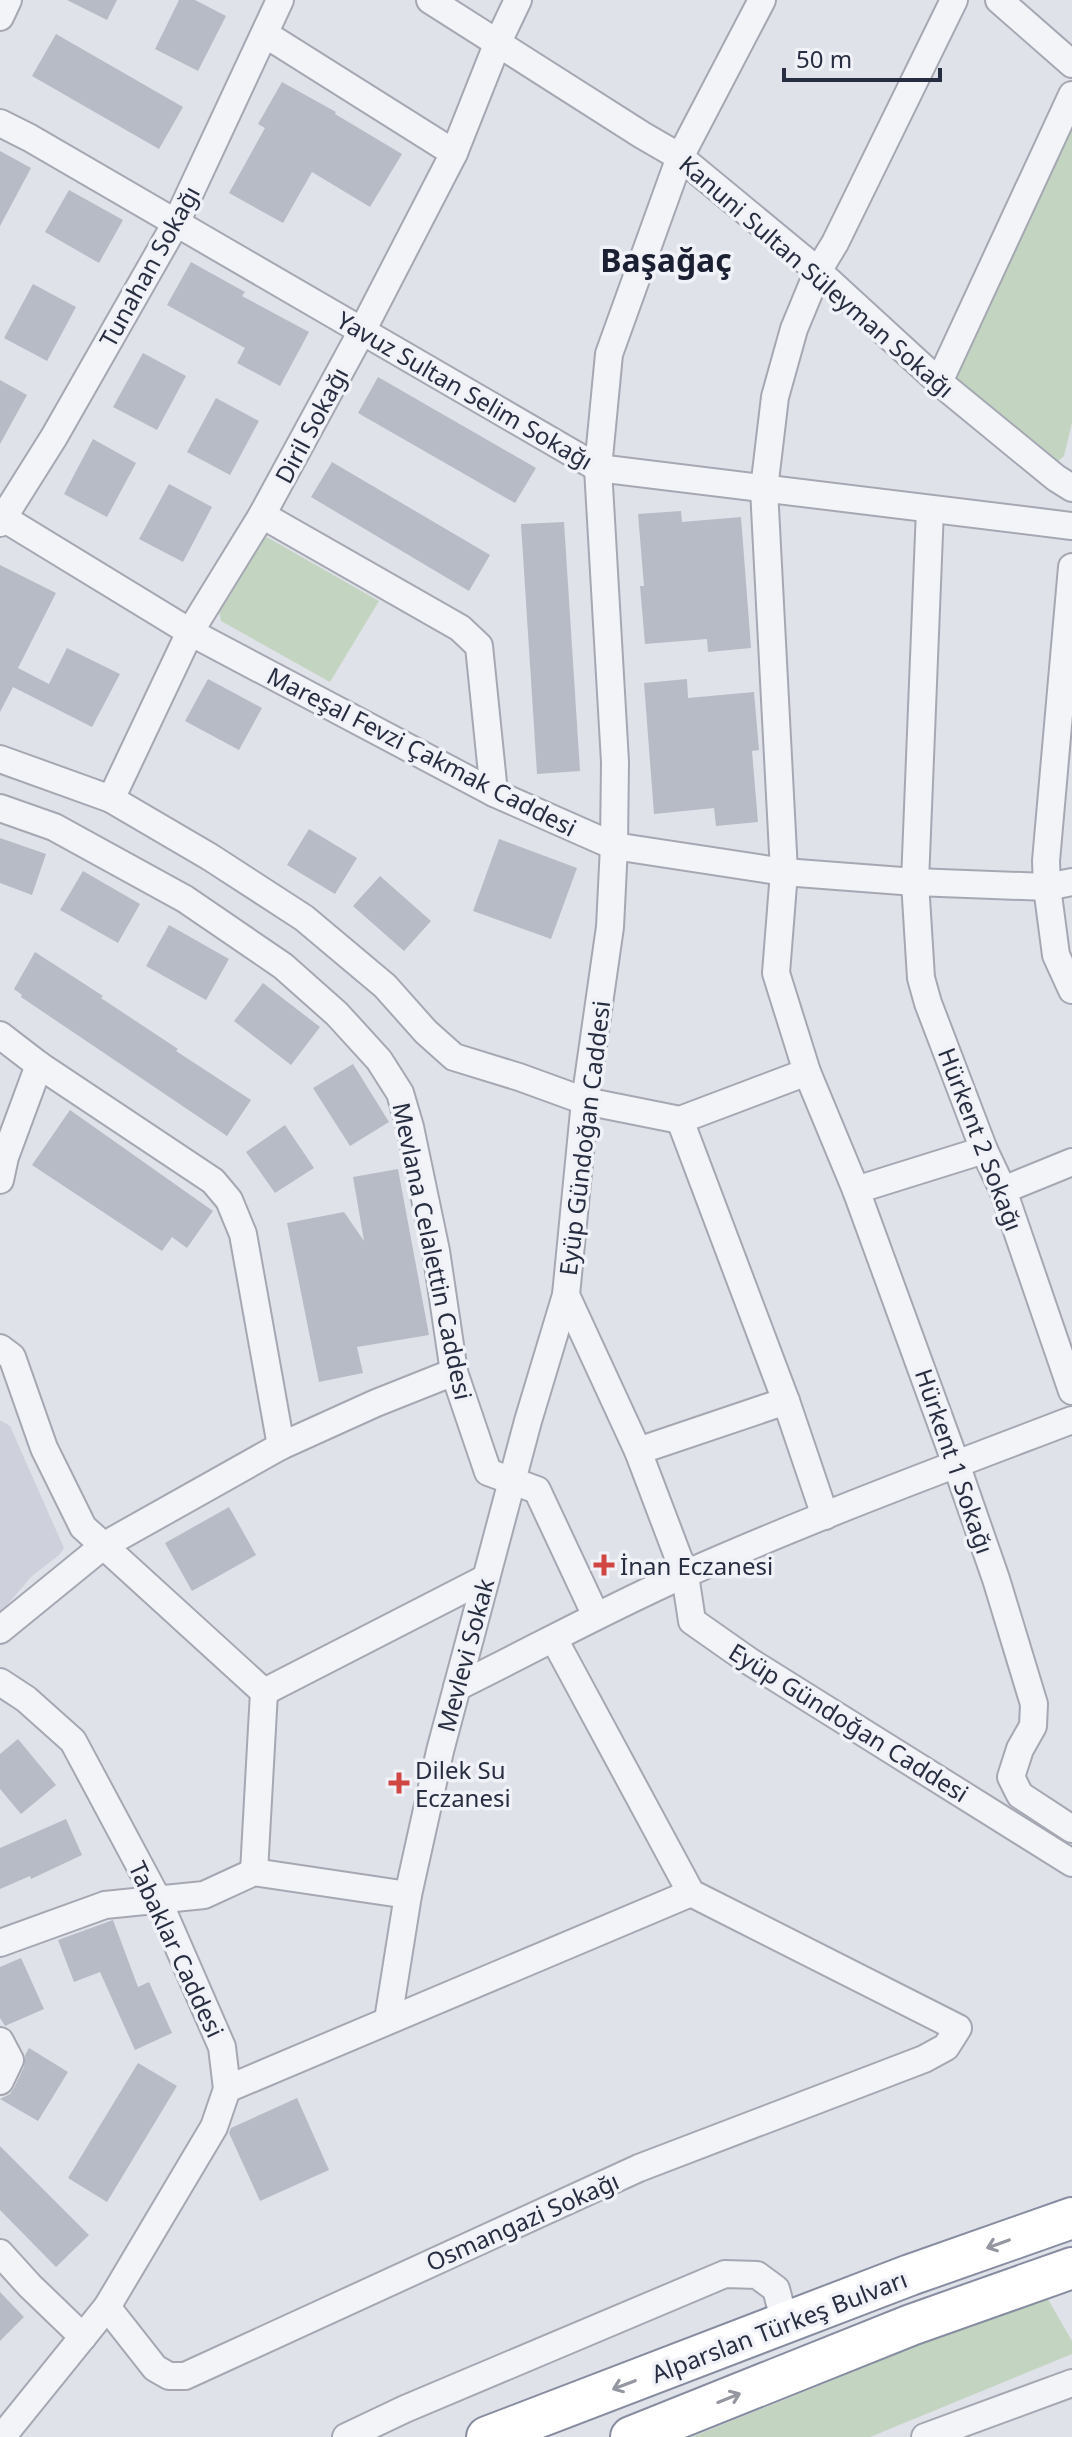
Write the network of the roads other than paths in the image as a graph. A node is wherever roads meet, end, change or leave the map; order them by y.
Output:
1 (8, 0) edge
2 (280, 0) edge
3 (430, 0) edge
4 (518, 0) edge
5 (762, 0) edge
6 (954, 0) edge
7 (999, 0) edge
8 (0, 17) edge
9 (265, 34) junction
10 (498, 42) junction
11 (1072, 64) edge
12 (1072, 95) edge
13 (0, 123) edge
14 (454, 153) junction
15 (680, 157) junction
16 (176, 223) junction
17 (818, 271) junction
18 (362, 331) junction
19 (939, 382) junction
20 (598, 468) junction
21 (1072, 488) edge
22 (764, 489) junction
23 (930, 509) junction
24 (262, 515) junction
25 (1, 519) edge
26 (1072, 526) edge
27 (1072, 567) edge
28 (190, 632) junction
29 (0, 759) edge
30 (494, 793) junction
31 (111, 799) junction
32 (0, 808) edge
33 (614, 846) junction
34 (784, 872) junction
35 (915, 882) junction
36 (1059, 885) edge
37 (1072, 990) edge
38 (0, 1035) edge
39 (39, 1065) junction
40 (807, 1072) junction
41 (585, 1101) junction
42 (680, 1120) junction
43 (984, 1150) junction
44 (1072, 1162) edge
45 (0, 1180) edge
46 (856, 1190) junction
47 (1003, 1190) junction
48 (566, 1295) junction
49 (0, 1348) edge
50 (454, 1372) junction
51 (1072, 1391) edge
52 (786, 1401) junction
53 (1072, 1420) edge
54 (281, 1446) junction
55 (638, 1451) junction
56 (956, 1464) junction
57 (513, 1482) junction
58 (825, 1516) junction
59 (103, 1546) junction
60 (685, 1575) junction
61 (486, 1578) junction
62 (596, 1616) junction
63 (0, 1630) edge
64 (554, 1639) junction
65 (0, 1682) edge
66 (457, 1687) junction
67 (264, 1692) junction
68 (1072, 1829) edge
69 (1072, 1863) edge
70 (254, 1872) junction
71 (691, 1893) junction
72 (408, 1895) junction
73 (158, 1900) junction
74 (0, 1943) edge
75 (388, 2020) junction
76 (0, 2041) edge
77 (0, 2081) edge
78 (227, 2089) junction
79 (1072, 2218) edge
80 (0, 2253) edge
81 (1072, 2268) edge
82 (107, 2307) junction
83 (785, 2323) junction
84 (83, 2337) junction
85 (1072, 2383) edge
86 (2, 2437) edge
87 (346, 2437) edge
88 (487, 2437) edge
89 (631, 2437) edge
90 (925, 2437) edge

1 - 8 street
2 - 9 street, Tunahan Sokağı
3 - 10 street, Kanuni Sultan Süleyman Sokağı
4 - 10 street, Diril Sokağı
5 - 15 street, Eyüp Gündoğan Caddesi
6 - 17 street, Hürkent 1 Sokağı
7 - 11 street
9 - 14 street
9 - 16 street, Tunahan Sokağı
10 - 14 street, Diril Sokağı
10 - 15 street, Kanuni Sultan Süleyman Sokağı
12 - 19 street
13 - 16 street, Yavuz Sultan Selim Sokağı
14 - 18 street, Diril Sokağı
15 - 17 street, Kanuni Sultan Süleyman Sokağı
15 - 20 street, Eyüp Gündoğan Caddesi
16 - 18 street, Yavuz Sultan Selim Sokağı
16 - 25 street, Tunahan Sokağı
17 - 19 street, Kanuni Sultan Süleyman Sokağı
17 - 22 street, Hürkent 1 Sokağı
18 - 20 street, Yavuz Sultan Selim Sokağı
18 - 24 street, Diril Sokağı
19 - 21 street, Kanuni Sultan Süleyman Sokağı
20 - 22 street, Yavuz Sultan Selim Sokağı
20 - 33 street, Eyüp Gündoğan Caddesi
22 - 23 street, Yavuz Sultan Selim Sokağı
22 - 34 street, Hürkent 1 Sokağı
23 - 26 street, Yavuz Sultan Selim Sokağı
23 - 35 street, Hürkent 2 Sokağı
24 - 28 street, Diril Sokağı
24 - 30 street
25 - 28 street, Mareşal Fevzi Çakmak Caddesi
27 - 36 street
28 - 30 street, Mareşal Fevzi Çakmak Caddesi
28 - 31 street, Diril Sokağı
29 - 31 street
30 - 33 street, Mareşal Fevzi Çakmak Caddesi
31 - 41 street
32 - 50 street, Mevlana Celalettin Caddesi
33 - 34 street, Mareşal Fevzi Çakmak Caddesi
33 - 41 street, Eyüp Gündoğan Caddesi
34 - 35 street, Mareşal Fevzi Çakmak Caddesi
34 - 40 street, Hürkent 1 Sokağı
35 - 36 street, Mareşal Fevzi Çakmak Caddesi
35 - 43 street, Hürkent 2 Sokağı
36 - 37 street
38 - 39 street
39 - 45 street
39 - 54 street
40 - 42 street
40 - 46 street, Hürkent 1 Sokağı
41 - 42 street
41 - 48 street, Eyüp Gündoğan Caddesi
42 - 52 street
43 - 46 street
43 - 47 street, Hürkent 2 Sokağı
44 - 47 street
46 - 56 street, Hürkent 1 Sokağı
47 - 51 street, Hürkent 2 Sokağı
48 - 55 street, Eyüp Gündoğan Caddesi
48 - 57 street, Mevlevi Sokak
49 - 59 street
50 - 54 street
50 - 57 street, Mevlana Celalettin Caddesi
52 - 55 street
52 - 58 street
53 - 56 street
54 - 59 street
55 - 60 street, Eyüp Gündoğan Caddesi
56 - 58 street
56 - 68 street, Hürkent 1 Sokağı
57 - 61 street, Mevlevi Sokak
57 - 62 street, Mevlana Celalettin Caddesi
58 - 60 street
59 - 63 street
59 - 67 street
60 - 62 street
60 - 69 street, Eyüp Gündoğan Caddesi
61 - 66 street, Mevlevi Sokak
61 - 67 street
62 - 64 street
64 - 66 street
64 - 71 street
65 - 73 street, Tabaklar Caddesi
66 - 72 street, Mevlevi Sokak
67 - 70 street
70 - 72 street
70 - 73 street
71 - 75 street
71 - 82 street, Osmangazi Sokağı
72 - 75 street, Mevlevi Sokak
73 - 74 street
73 - 78 street, Tabaklar Caddesi
75 - 78 street
76 - 77 street
78 - 82 street, Tabaklar Caddesi
79 -> 83 highway, Alparslan Türkeş Bulvarı
80 - 84 street
89 -> 81 highway, Alparslan Türkeş Bulvarı
82 - 84 street, Tabaklar Caddesi
83 - 87 street
83 -> 88 highway, Alparslan Türkeş Bulvarı
84 - 86 street, Tabaklar Caddesi
85 - 90 street

